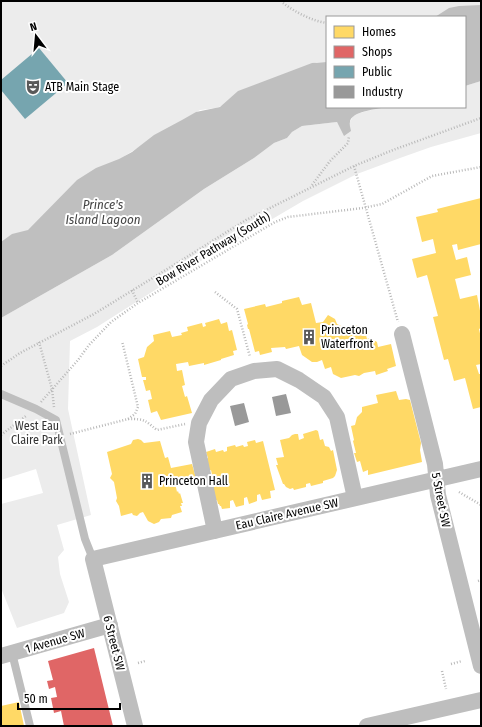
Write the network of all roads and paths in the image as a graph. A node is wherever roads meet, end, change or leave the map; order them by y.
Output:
1 (283, 3) dead end
2 (326, 22) edge
3 (481, 118) edge
4 (349, 136) dead end
5 (354, 166) junction
6 (481, 167) edge
7 (312, 186) junction
8 (367, 207) junction
9 (132, 290) junction
10 (215, 292) dead end
11 (138, 303) junction
12 (402, 334) joint
13 (122, 341) dead end
14 (39, 342) junction
15 (1, 366) edge
16 (254, 371) junction
17 (52, 389) junction
18 (1, 394) edge
19 (36, 409) junction
20 (128, 419) junction
21 (56, 420) junction
22 (198, 428) junction
23 (1, 435) edge
24 (60, 437) junction
25 (481, 469) edge
26 (436, 479) junction
27 (459, 492) dead end
28 (355, 498) junction
29 (481, 505) edge
30 (215, 531) junction
31 (93, 559) junction
32 (110, 625) junction
33 (5, 652) edge
34 (145, 661) dead end
35 (462, 661) dead end
36 (138, 663) dead end
37 (451, 664) dead end
38 (481, 666) edge
39 (442, 671) dead end
40 (446, 689) dead end
41 (481, 700) edge
42 (30, 726) edge
43 (135, 726) edge
44 (367, 726) edge

1 - 2 path
3 - 5 path, Bow River Pathway (South)
4 - 7 path
5 - 7 path, Bow River Pathway (South)
5 - 8 path
6 - 8 path, Bow River Pathway (South)
7 - 9 path, Bow River Pathway (South)
8 - 11 path, Bow River Pathway (South)
8 - 12 path
9 - 11 path
9 - 14 path, Bow River Pathway (South)
10 - 16 path
11 - 17 path, Bow River Pathway (South)
12 - 26 street, 5 Street SW
13 - 20 path
14 - 15 path, Bow River Pathway (South)
14 - 17 path
16 - 22 street
16 - 28 street
17 - 19 path, Bow River Pathway (South)
17 - 21 path
18 - 19 lane
19 - 21 lane
19 - 23 path, Bow River Pathway (South)
20 - 22 path
20 - 24 path
21 - 24 lane
22 - 30 street
24 - 31 lane
25 - 26 street, Eau Claire Avenue SW
26 - 28 street, Eau Claire Avenue SW
26 - 38 street, 5 Street SW
27 - 29 path
28 - 30 street, Eau Claire Avenue SW
30 - 31 street, Eau Claire Avenue SW
31 - 32 street, 6 Street SW
32 - 33 street, 1 Avenue SW
32 - 43 street, 6 Street SW
33 - 42 lane
34 - 36 path
35 - 37 path
39 - 40 path
41 - 44 street

